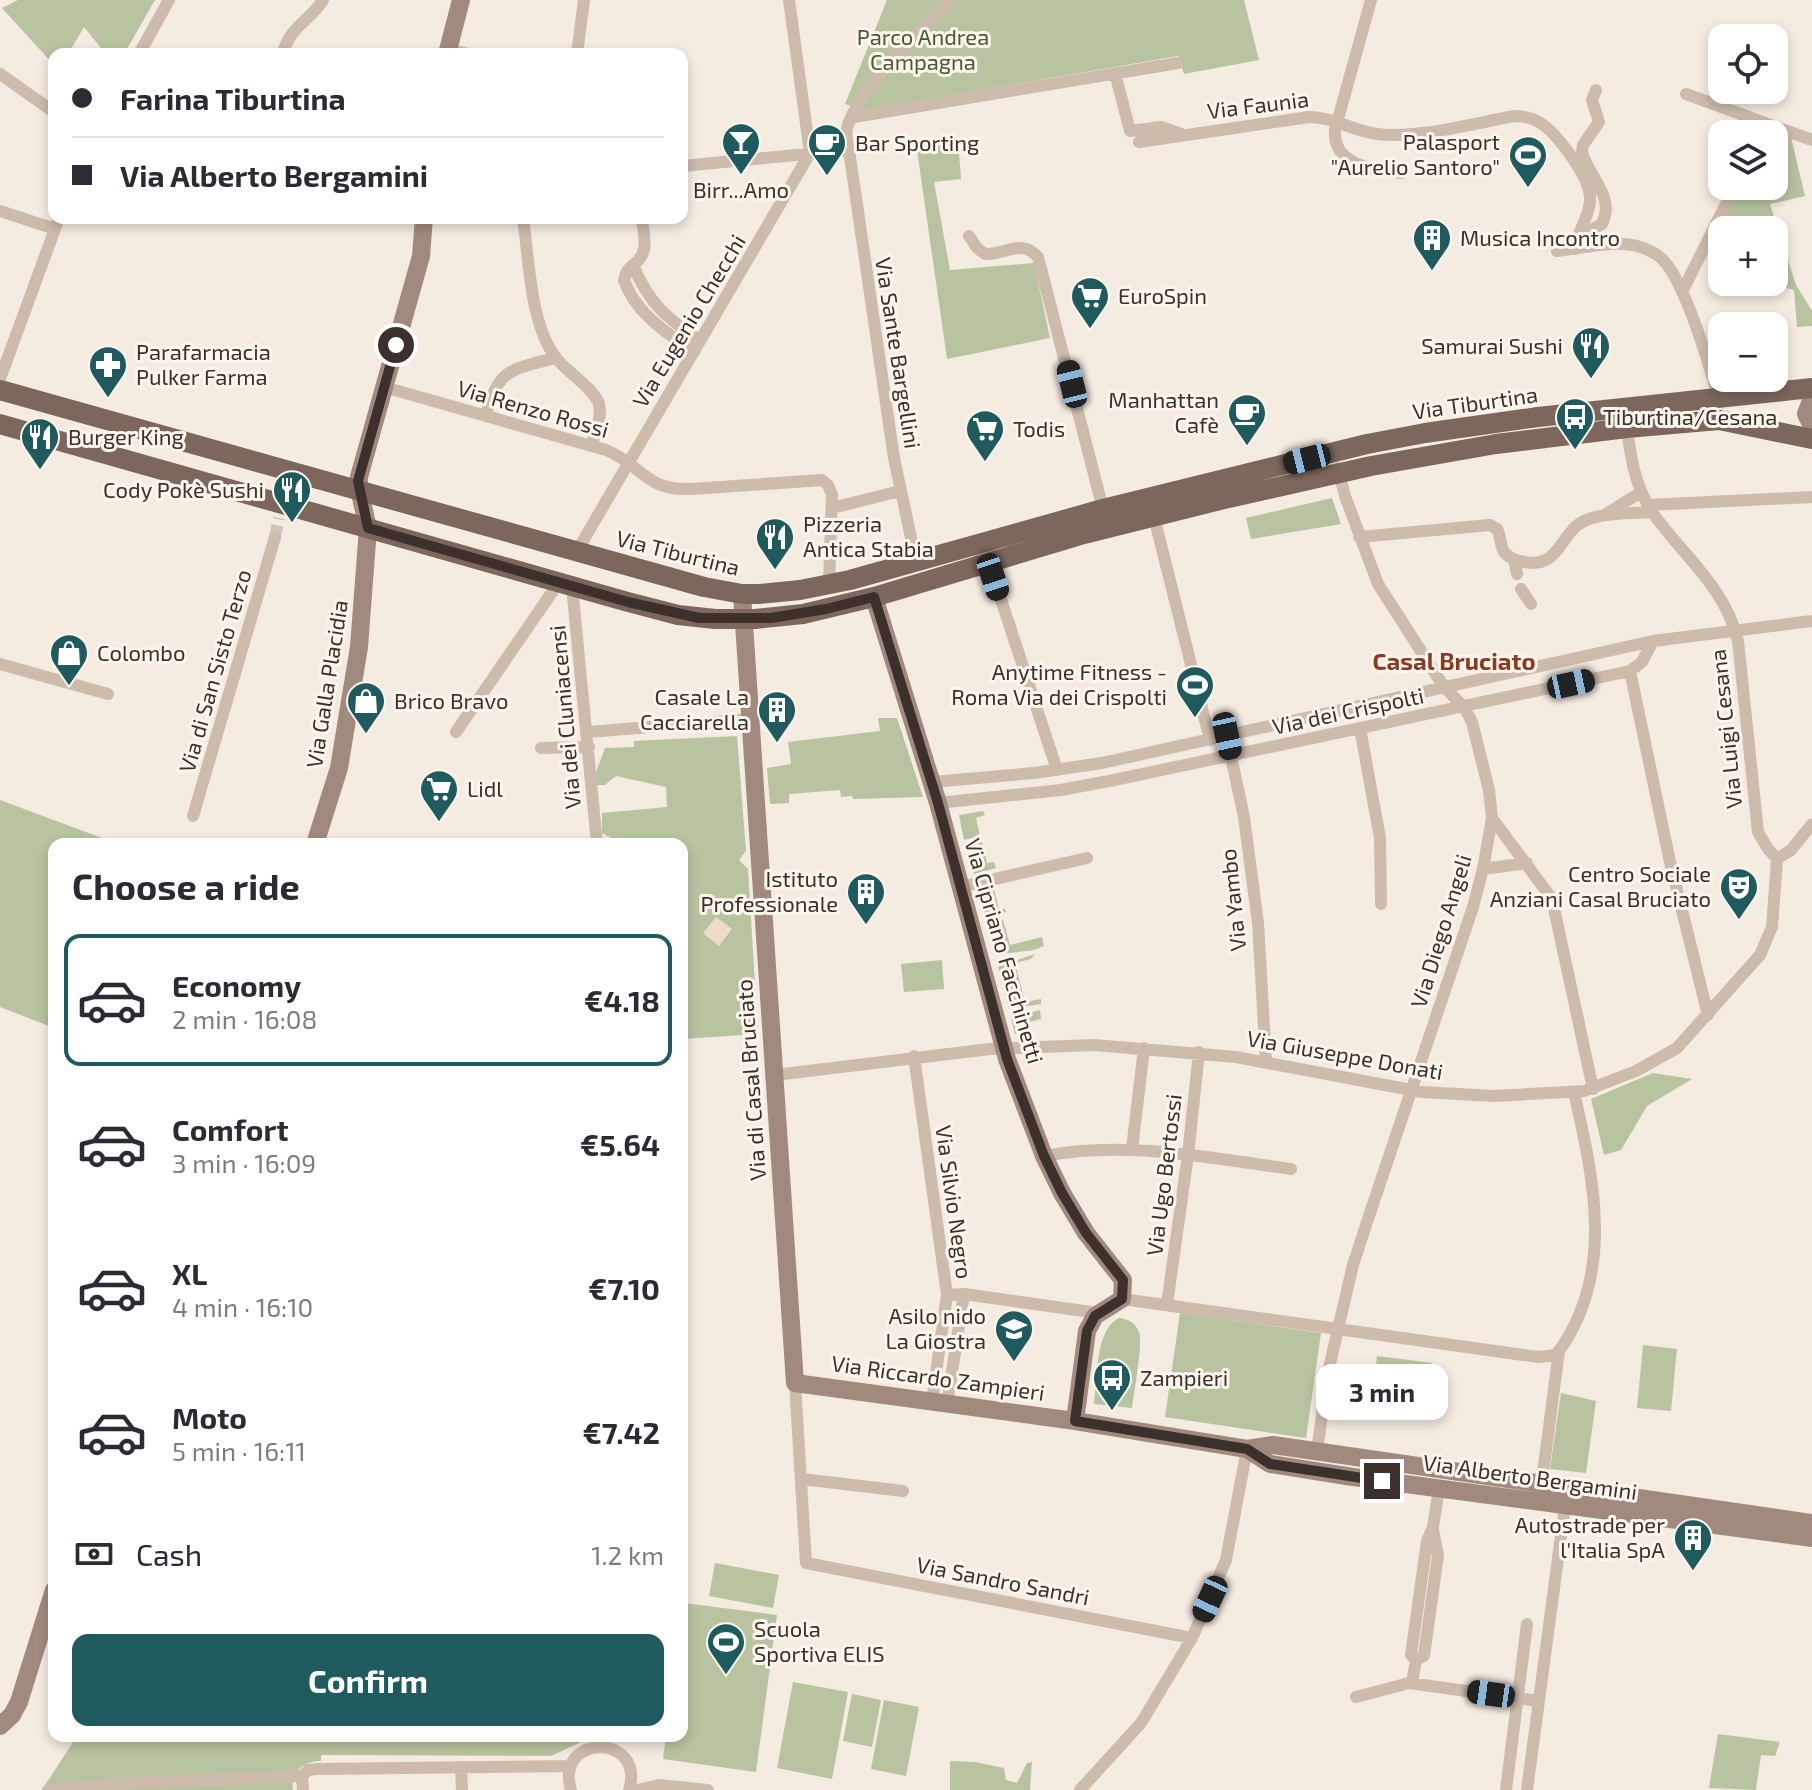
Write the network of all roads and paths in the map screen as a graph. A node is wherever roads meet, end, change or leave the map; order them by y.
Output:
1 (169, 0) edge
2 (323, 0) edge
3 (461, 0) edge
4 (584, 0) edge
5 (789, 0) edge
6 (950, 0) edge
7 (1371, 0) edge
8 (142, 48) edge
9 (285, 48) edge
10 (449, 48) edge
11 (578, 48) edge
12 (1178, 63) dead end
13 (1115, 73) junction
14 (0, 74) edge
15 (1596, 90) dead end
16 (1686, 94) dead end
17 (48, 108) edge
18 (854, 117) junction
19 (1743, 120) edge
20 (1337, 121) junction
21 (1184, 135) junction
22 (1788, 135) edge
23 (1812, 140) edge
24 (1139, 142) dead end
25 (849, 150) junction
26 (810, 153) junction
27 (688, 165) edge
28 (1402, 173) dead end
29 (1728, 200) edge
30 (0, 211) edge
31 (48, 222) edge
32 (57, 224) edge
33 (424, 224) edge
34 (524, 224) edge
35 (642, 224) edge
36 (969, 236) dead end
37 (1576, 244) junction
38 (1557, 251) dead end
39 (1682, 292) junction
40 (697, 347) junction
41 (556, 358) junction
42 (0, 379) edge
43 (384, 387) junction
44 (1812, 388) edge
45 (0, 390) edge
46 (1812, 398) edge
47 (1719, 399) junction
48 (486, 416) junction
49 (1625, 418) junction
50 (0, 424) edge
51 (1812, 426) edge
52 (1812, 439) edge
53 (592, 445) junction
54 (1333, 452) junction
55 (628, 464) junction
56 (1339, 473) junction
57 (360, 491) junction
58 (900, 491) junction
59 (1641, 492) junction
60 (1812, 497) edge
61 (832, 508) junction
62 (1650, 508) junction
63 (1103, 509) junction
64 (1604, 516) junction
65 (1154, 517) junction
66 (1082, 525) junction
67 (368, 528) junction
68 (275, 537) tunnel mouth
69 (1359, 537) junction
70 (577, 551) junction
71 (1514, 559) junction
72 (916, 561) junction
73 (989, 563) junction
74 (1517, 574) dead end
75 (566, 584) junction
76 (829, 585) junction
77 (1521, 589) dead end
78 (800, 590) junction
79 (742, 594) junction
80 (874, 597) junction
81 (1531, 604) dead end
82 (803, 614) junction
83 (743, 619) junction
84 (1812, 621) edge
85 (1735, 631) junction
86 (1653, 641) junction
87 (0, 664) edge
88 (1630, 671) junction
89 (1444, 687) junction
90 (108, 694) dead end
91 (1464, 707) junction
92 (749, 719) junction
93 (1360, 728) junction
94 (456, 732) dead end
95 (588, 732) junction
96 (1227, 736) junction
97 (1210, 740) junction
98 (589, 747) junction
99 (541, 748) dead end
100 (1231, 756) junction
101 (1057, 770) junction
102 (932, 782) junction
103 (938, 803) junction
104 (193, 816) dead end
105 (1492, 818) junction
106 (1812, 824) edge
107 (317, 838) edge
108 (597, 838) edge
109 (1087, 858) dead end
110 (1777, 859) junction
111 (1527, 863) junction
112 (1483, 869) junction
113 (960, 887) junction
114 (1381, 904) dead end
115 (1708, 1015) junction
116 (1003, 1048) junction
117 (1144, 1048) junction
118 (1199, 1052) junction
119 (914, 1056) junction
120 (1266, 1061) junction
121 (775, 1075) junction
122 (1593, 1089) junction
123 (1411, 1090) junction
124 (1574, 1092) junction
125 (1132, 1149) junction
126 (1188, 1155) junction
127 (1044, 1156) junction
128 (1291, 1169) dead end
129 (964, 1294) junction
130 (947, 1295) junction
131 (1122, 1299) junction
132 (1167, 1304) junction
133 (1098, 1313) junction
134 (1338, 1329) junction
135 (1559, 1351) junction
136 (795, 1383) junction
137 (940, 1402) junction
138 (1075, 1421) junction
139 (1247, 1449) junction
140 (1317, 1452) junction
141 (1543, 1473) dead end
142 (802, 1479) junction
143 (1439, 1489) junction
144 (903, 1491) dead end
145 (1567, 1496) junction
146 (1812, 1523) edge
147 (1812, 1538) edge
148 (806, 1563) joint
149 (48, 1610) edge
150 (1527, 1624) dead end
151 (1192, 1638) junction
152 (1412, 1683) junction
153 (1356, 1697) dead end
154 (1517, 1698) junction
155 (1539, 1701) junction
156 (0, 1726) edge
157 (614, 1742) edge
158 (570, 1766) junction
159 (461, 1767) junction
160 (631, 1771) junction
161 (302, 1776) junction
162 (659, 1785) junction
163 (48, 1790) edge
164 (303, 1790) edge
165 (462, 1790) edge
166 (558, 1790) edge
167 (570, 1790) edge
168 (629, 1790) edge
169 (637, 1790) edge
170 (708, 1790) edge
171 (1080, 1790) edge
172 (1506, 1790) edge
173 (1527, 1790) edge

1 - 8 street
2 - 9 street
3 - 10 street
4 - 11 street
5 - 26 street
6 - 18 street
7 - 20 street
12 - 13 street
13 - 18 street
13 - 21 street, Via Faunia
14 - 17 street
15 - 37 street
16 - 19 street
18 - 25 street, Via Sante Bargellini
20 - 21 street, Via Faunia
20 - 28 street
20 - 37 street, Via Faunia
21 - 24 street, Via Faunia
22 - 23 street
25 - 26 street
25 - 58 street, Via Sante Bargellini
26 - 27 street
26 - 40 street, Via Eugenio Checchi
29 - 39 street
30 - 31 street
32 - 42 street
33 - 43 street
34 - 41 street
35 - 40 street
36 - 63 street
37 - 38 street
37 - 39 street
39 - 47 street
40 - 55 street, Via Eugenio Checchi
41 - 48 street
41 - 53 street
43 - 48 street, Via Renzo Rossi
43 - 57 street
44 - 47 main road, Via Tiburtina
45 - 57 main road, Via Tiburtina
46 - 51 street
47 - 49 main road, Via Tiburtina
48 - 53 street, Via Renzo Rossi
49 - 52 main road, Via Tiburtina
49 - 54 main road, Via Tiburtina
49 - 56 main road, Via Tiburtina
49 - 59 street, Via Luigi Cesana
50 - 67 main road, Via Tiburtina
53 - 55 street, Via Renzo Rossi
54 - 56 street
54 - 63 main road, Via Tiburtina
55 - 61 street, Via Renzo Rossi
55 - 70 street, Via Eugenio Checchi
56 - 65 main road, Via Tiburtina
56 - 69 street, Via Diego Angeli
57 - 67 street
57 - 70 main road, Via Tiburtina
58 - 61 street
58 - 72 street, Via Sante Bargellini
59 - 62 street, Via Luigi Cesana
59 - 64 street
60 - 62 street
61 - 76 street
62 - 64 street
62 - 85 street, Via Luigi Cesana
63 - 66 main road, Via Tiburtina
64 - 71 street
65 - 66 main road, Via Tiburtina
65 - 97 street
66 - 72 main road, Via Tiburtina
66 - 73 main road, Via Tiburtina
67 - 75 main road, Via Tiburtina
67 - 107 street, Via Galla Placidia
68 - 104 street, Via di San Sisto Terzo
69 - 71 street
69 - 89 street, Via Diego Angeli
70 - 79 main road, Via Tiburtina
71 - 74 street
72 - 76 main road, Via Tiburtina
73 - 80 main road, Via Tiburtina
73 - 101 street
75 - 83 main road, Via Tiburtina
75 - 94 street
75 - 95 street, Via dei Cluniacensi
76 - 78 main road, Via Tiburtina
77 - 81 street
78 - 79 main road, Via Tiburtina
78 - 82 street
79 - 83 street, Via di Casal Bruciato
80 - 82 main road, Via Tiburtina
80 - 102 street, Via Cipriano Facchinetti
82 - 83 main road, Via Tiburtina
83 - 92 street, Via di Casal Bruciato
84 - 85 street, Via dei Crispolti
85 - 86 street, Via dei Crispolti
85 - 110 street, Via Luigi Cesana
86 - 88 street
86 - 89 street, Via dei Crispolti
87 - 90 street
88 - 91 street, Via dei Crispolti
88 - 115 street
89 - 91 street, Via Diego Angeli
89 - 96 street, Via dei Crispolti
91 - 93 street, Via dei Crispolti
91 - 105 street, Via Diego Angeli
92 - 95 street
92 - 121 street, Via di Casal Bruciato
93 - 100 street, Via dei Crispolti
93 - 114 street
95 - 98 street, Via dei Cluniacensi
96 - 97 street, Via dei Crispolti
96 - 100 street, Via Yambo
97 - 101 street, Via dei Crispolti
98 - 99 street
98 - 108 street, Via dei Cluniacensi
100 - 103 street, Via dei Crispolti
100 - 120 street, Via Yambo
101 - 102 street, Via dei Crispolti
102 - 103 street, Via Cipriano Facchinetti
103 - 113 street, Via Cipriano Facchinetti
105 - 111 street
105 - 112 street, Via Diego Angeli
106 - 110 street
109 - 113 street
110 - 115 street, Via Giuseppe Donati
111 - 112 street
111 - 122 street
112 - 123 street, Via Diego Angeli
113 - 116 street, Via Cipriano Facchinetti
115 - 122 street, Via Giuseppe Donati
116 - 117 street, Via Giuseppe Donati
116 - 119 street, Via Giuseppe Donati
116 - 127 street, Via Cipriano Facchinetti
117 - 118 street, Via Giuseppe Donati
117 - 125 street
118 - 120 street, Via Giuseppe Donati
118 - 126 street, Via Ugo Bertossi
119 - 121 street, Via Giuseppe Donati
119 - 130 street, Via Silvio Negro
120 - 123 street, Via Giuseppe Donati
121 - 136 street, Via di Casal Bruciato
122 - 124 street, Via Giuseppe Donati
123 - 124 street, Via Giuseppe Donati
123 - 134 street, Via Diego Angeli
124 - 135 street
125 - 126 street
125 - 127 street
126 - 128 street
126 - 132 street, Via Ugo Bertossi
127 - 131 street, Via Cipriano Facchinetti
129 - 130 street
129 - 133 street
129 - 137 street, Via Silvio Negro
130 - 137 street, Via Silvio Negro
131 - 132 street
131 - 133 street
132 - 134 street
133 - 138 street
134 - 135 street
134 - 140 street, Via Diego Angeli
135 - 141 street
136 - 137 street, Via Riccardo Zampieri
136 - 142 street, Via di Casal Bruciato
137 - 138 street, Via Riccardo Zampieri
138 - 139 street, Via Riccardo Zampieri
139 - 140 street, Via Alberto Bergamini
139 - 143 street, Via Alberto Bergamini
139 - 151 street
140 - 145 street, Via Alberto Bergamini
142 - 144 street
142 - 148 street, Via di Casal Bruciato
143 - 145 street, Via Alberto Bergamini
143 - 152 street
145 - 146 street, Via Alberto Bergamini
145 - 147 street, Via Alberto Bergamini
145 - 155 street
148 - 151 street, Via Sandro Sandri
149 - 156 street
150 - 154 street
151 - 171 street
152 - 153 street
152 - 154 street
154 - 155 street
154 - 172 street
155 - 173 street
157 - 158 street
157 - 160 street
158 - 159 street
158 - 167 street
159 - 161 street
159 - 165 street
160 - 162 street
160 - 168 street
161 - 163 street
161 - 164 street
162 - 169 street
162 - 170 street
166 - 167 street

